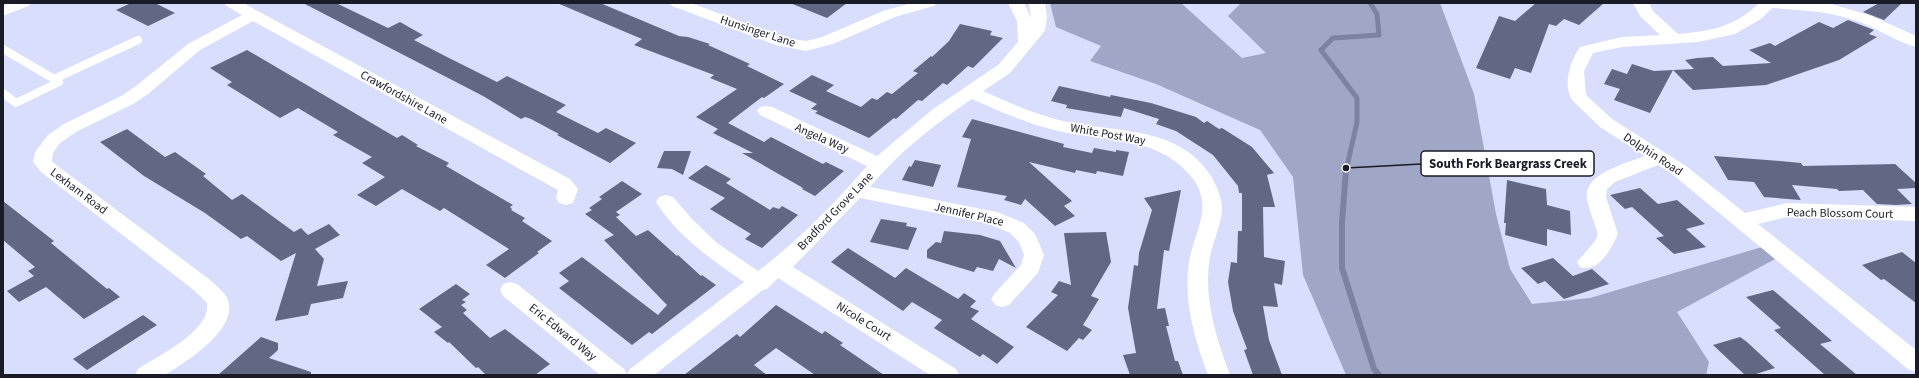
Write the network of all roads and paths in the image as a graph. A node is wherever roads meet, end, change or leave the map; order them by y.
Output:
1 (23, 3) edge
2 (232, 3) edge
3 (677, 3) edge
4 (929, 3) edge
5 (1016, 3) edge
6 (1037, 3) edge
7 (1641, 3) edge
8 (1768, 3) edge
9 (1826, 5) edge
10 (3, 11) edge
11 (253, 15) junction
12 (1674, 38) junction
13 (138, 40) dead end
14 (1026, 42) junction
15 (1916, 42) edge
16 (3, 48) edge
17 (54, 79) junction
18 (972, 92) junction
19 (3, 93) edge
20 (766, 111) dead end
21 (1660, 157) junction
22 (879, 164) junction
23 (856, 191) junction
24 (566, 198) dead end
25 (666, 202) dead end
26 (1916, 214) edge
27 (1742, 221) junction
28 (1587, 262) dead end
29 (778, 268) junction
30 (760, 282) junction
31 (510, 290) dead end
32 (1002, 299) dead end
33 (1916, 363) edge
34 (146, 375) edge
35 (616, 375) edge
36 (638, 375) edge
37 (948, 375) edge
38 (1219, 375) edge

1 - 10 street
2 - 11 street, Crawfordshire Lane
3 - 4 street, Hunsinger Lane
5 - 14 street
6 - 14 street, Bradford Grove Lane
7 - 12 street
8 - 9 street
8 - 12 street, Dolphin Road
9 - 15 street
11 - 24 street, Crawfordshire Lane
11 - 34 street, Lexham Road
12 - 21 street, Dolphin Road
13 - 17 lane
14 - 18 street, Bradford Grove Lane
16 - 17 lane
17 - 19 lane
18 - 22 street, Bradford Grove Lane
18 - 38 street, White Post Way
20 - 22 street, Angela Way
21 - 27 street, Dolphin Road
21 - 28 street
22 - 23 street, Bradford Grove Lane
23 - 29 street, Bradford Grove Lane
23 - 32 street, Jennifer Place
25 - 30 street
26 - 27 street, Peach Blossom Court
27 - 33 street, Dolphin Road
29 - 30 street, Bradford Grove Lane
29 - 37 street, Nicole Court
30 - 36 street, Bradford Grove Lane
31 - 35 street, Eric Edward Way

